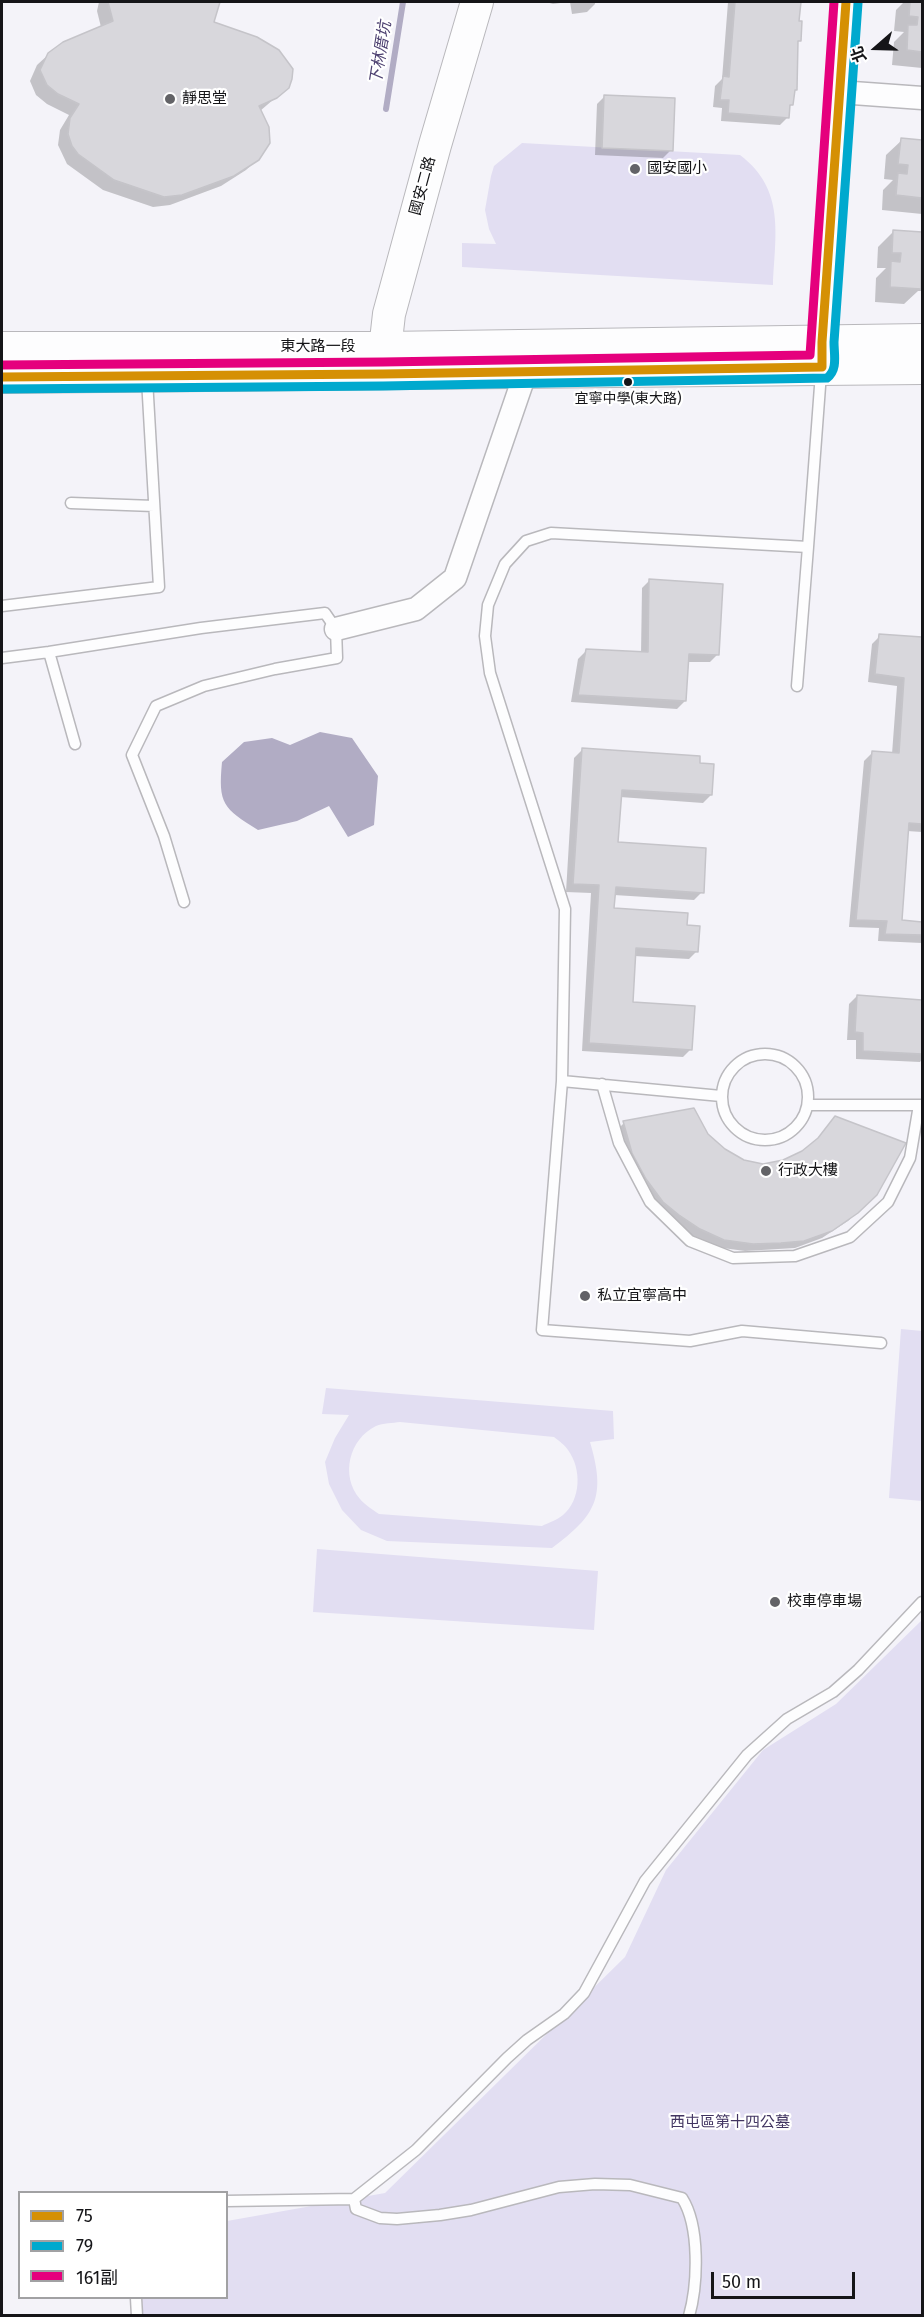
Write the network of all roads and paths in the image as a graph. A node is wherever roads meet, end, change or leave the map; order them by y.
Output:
1 (477, 2) edge
2 (846, 2) edge
3 (839, 92) junction
4 (922, 99) edge
5 (922, 340) edge
6 (2, 348) edge
7 (822, 355) junction
8 (384, 361) junction
9 (922, 368) edge
10 (526, 371) junction
11 (147, 376) junction
12 (2, 377) edge
13 (71, 503) dead end
14 (154, 506) junction
15 (808, 547) junction
16 (2, 606) edge
17 (336, 629) junction
18 (49, 652) junction
19 (2, 658) edge
20 (797, 686) dead end
21 (75, 744) dead end
22 (184, 902) dead end
23 (562, 1081) junction
24 (602, 1084) junction
25 (721, 1096) junction
26 (808, 1105) junction
27 (921, 1105) edge
28 (881, 1343) dead end
29 (922, 1602) edge
30 (354, 2199) junction
31 (228, 2201) edge
32 (136, 2299) edge
33 (137, 2316) edge
34 (689, 2316) edge

1 - 8 street, 國安二路
2 - 3 street
3 - 4 street
3 - 7 street
5 - 7 street, 東大路一段
6 - 8 street, 東大路一段
7 - 8 street, 東大路一段
7 - 9 street, 東大路一段
7 - 10 street, 東大路一段
7 - 15 lane
8 - 10 street, 東大路一段
8 - 11 street, 東大路一段
10 - 17 street
11 - 12 street, 東大路一段
11 - 14 lane
13 - 14 lane
14 - 16 lane
15 - 20 lane
15 - 23 lane
17 - 18 lane
17 - 22 lane
18 - 19 lane
18 - 21 lane
23 - 24 lane
23 - 28 lane
24 - 25 lane
24 - 27 lane
25 - 26 lane
25 - 26 lane
26 - 27 lane
29 - 30 lane
30 - 31 lane
30 - 34 lane
32 - 33 lane

